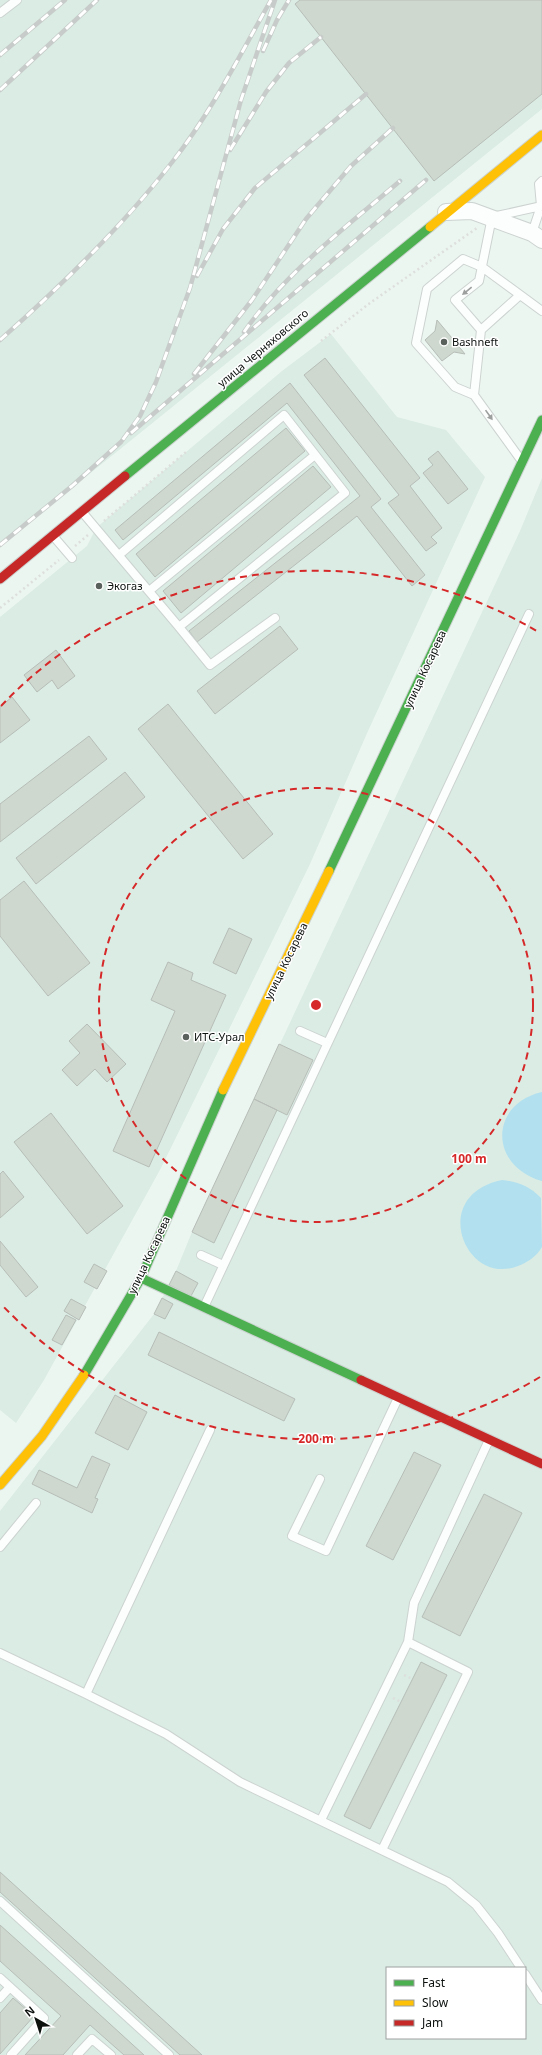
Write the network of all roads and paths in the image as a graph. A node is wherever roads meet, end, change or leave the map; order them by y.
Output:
1 (17, 0) edge
2 (0, 13) edge
3 (542, 135) edge
4 (542, 181) edge
5 (542, 206) edge
6 (446, 212) junction
7 (492, 217) junction
8 (537, 237) edge
9 (482, 267) junction
10 (520, 295) junction
11 (542, 311) edge
12 (481, 330) junction
13 (330, 334) dead end
14 (474, 395) junction
15 (542, 420) edge
16 (315, 455) junction
17 (522, 462) junction
18 (82, 512) junction
19 (96, 528) junction
20 (53, 536) junction
21 (119, 555) junction
22 (70, 556) junction
23 (0, 579) edge
24 (149, 591) junction
25 (0, 608) edge
26 (529, 614) dead end
27 (275, 618) dead end
28 (179, 627) junction
29 (300, 1031) dead end
30 (328, 1044) junction
31 (201, 1255) dead end
32 (223, 1265) junction
33 (140, 1278) junction
34 (204, 1307) junction
35 (398, 1398) junction
36 (210, 1430) dead end
37 (489, 1440) junction
38 (542, 1464) edge
39 (320, 1479) dead end
40 (0, 1485) edge
41 (36, 1503) dead end
42 (0, 1548) edge
43 (408, 1642) junction
44 (0, 1653) edge
45 (86, 1694) junction
46 (321, 1820) junction
47 (382, 1850) junction
48 (0, 1901) edge
49 (520, 1967) edge
50 (526, 1976) edge
51 (0, 1978) edge
52 (10, 1987) junction
53 (0, 1998) edge
54 (542, 2000) edge
55 (11, 2055) edge
56 (78, 2055) edge
57 (111, 2055) edge
58 (169, 2055) edge

1 - 2 lane
3 - 6 street, улица Черняховского
4 - 5 lane
5 - 7 lane
5 - 8 lane
6 - 7 street
6 - 18 street, улица Черняховского
7 - 8 street
7 - 9 lane
7 - 13 path
9 - 10 lane
9 -> 12 lane
9 - 14 lane
10 - 11 lane
10 - 12 lane
12 - 14 lane
14 -> 17 lane
15 - 17 street, улица Косарева
16 - 21 lane
16 - 24 lane
16 - 28 lane
17 - 33 street, улица Косарева
18 - 19 lane
18 - 20 street, улица Черняховского
19 - 21 lane
19 - 22 path
20 - 22 lane
20 - 23 street, улица Черняховского
21 - 24 lane
22 - 25 path
24 - 28 lane
26 - 30 lane
27 - 28 lane
29 - 30 lane
30 - 32 lane
31 - 32 lane
32 - 34 lane
33 - 34 street
33 - 40 street, улица Косарева
34 - 35 street
35 - 37 street
35 - 39 lane
36 - 45 lane
37 - 38 street
37 - 43 lane
41 - 42 lane
43 - 46 lane
43 - 47 lane
44 - 45 lane
45 - 46 lane
46 - 47 lane
47 - 49 lane
48 - 58 lane
50 - 54 lane
51 - 52 lane
52 - 53 lane
52 - 55 lane
56 - 57 lane

